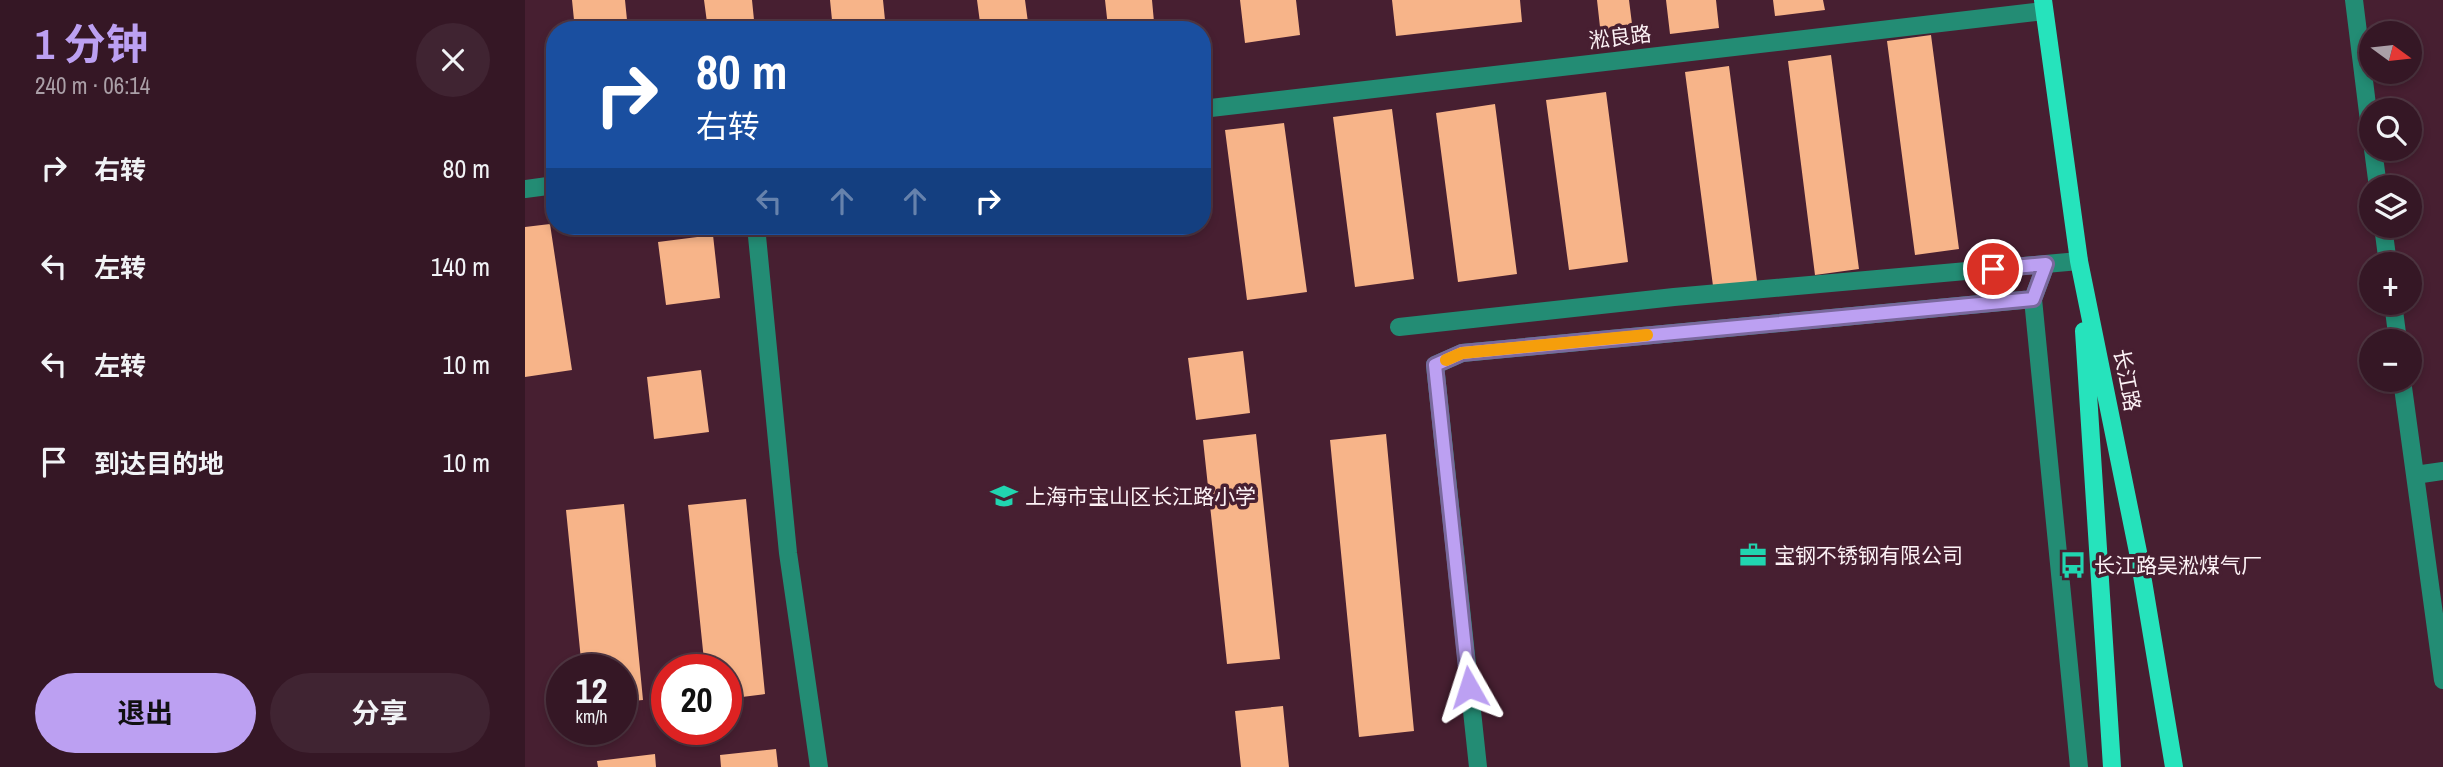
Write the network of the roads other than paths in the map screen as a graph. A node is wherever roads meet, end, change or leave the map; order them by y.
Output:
1 (2354, 0) edge
2 (2043, 4) edge
3 (2366, 98) edge
4 (1211, 108) edge
5 (546, 187) edge
6 (525, 189) edge
7 (757, 235) edge
8 (2080, 261) junction
9 (2046, 264) junction
10 (2033, 299) junction
11 (1399, 327) dead end
12 (2405, 392) edge
13 (2443, 471) edge
14 (2415, 475) junction
15 (2443, 680) edge
16 (819, 767) edge
17 (1478, 767) edge
18 (2079, 767) edge
19 (2112, 767) edge
20 (2174, 767) edge

1 - 3 street
2 - 4 street, 淞良路
2 - 8 main road, 长江路
5 - 6 street
7 - 16 street
8 - 9 street
8 - 19 main road
8 - 20 main road, 长江路
9 - 10 street
9 - 11 street
10 - 17 street
10 - 18 street
12 - 14 street
13 - 14 street
14 - 15 street

